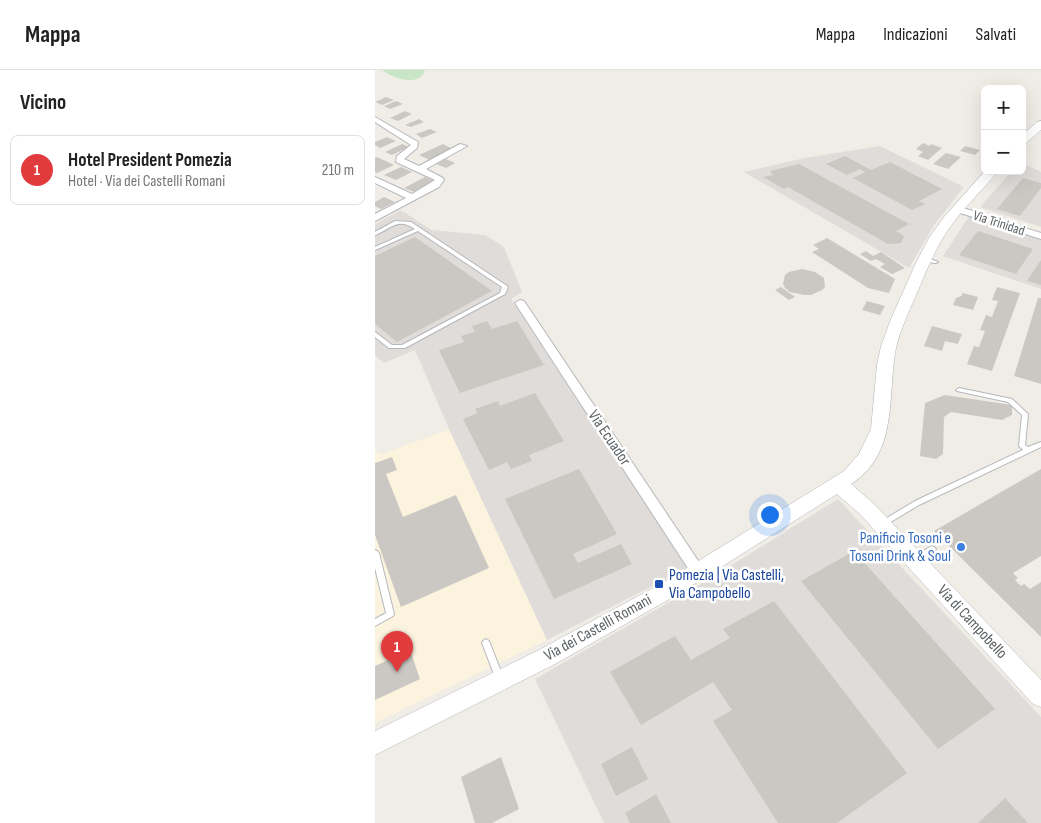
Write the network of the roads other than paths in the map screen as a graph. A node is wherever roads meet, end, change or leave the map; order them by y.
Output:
1 (375, 119) edge
2 (1041, 124) edge
3 (1026, 137) edge
4 (463, 146) dead end
5 (419, 169) junction
6 (988, 175) edge
7 (375, 180) edge
8 (413, 198) junction
9 (957, 209) junction
10 (375, 218) edge
11 (418, 229) junction
12 (375, 234) edge
13 (1041, 236) edge
14 (375, 248) edge
15 (520, 303) dead end
16 (375, 334) edge
17 (959, 390) dead end
18 (1041, 444) edge
19 (1028, 450) junction
20 (839, 484) junction
21 (881, 524) junction
22 (932, 549) dead end
23 (375, 553) edge
24 (914, 560) junction
25 (698, 572) junction
26 (375, 623) edge
27 (486, 643) dead end
28 (501, 680) junction
29 (1041, 696) edge
30 (375, 743) edge

1 - 5 street
2 - 3 main road
4 - 5 street
5 - 8 street
6 - 9 main road, Via dei Castelli Romani
7 - 8 street
8 - 10 street
9 - 13 street, Via Trinidad
9 - 20 main road, Via dei Castelli Romani
11 - 12 lane
11 - 14 lane
11 - 16 lane
15 - 25 street, Via Ecuador
17 - 19 lane
18 - 19 lane
19 - 21 lane
20 - 21 main road, Via di Campobello
20 - 25 main road, Via dei Castelli Romani
21 - 24 main road, Via di Campobello
22 - 24 lane
23 - 26 lane
24 - 29 main road, Via di Campobello
25 - 28 main road, Via dei Castelli Romani
27 - 28 lane
28 - 30 main road, Via dei Castelli Romani

